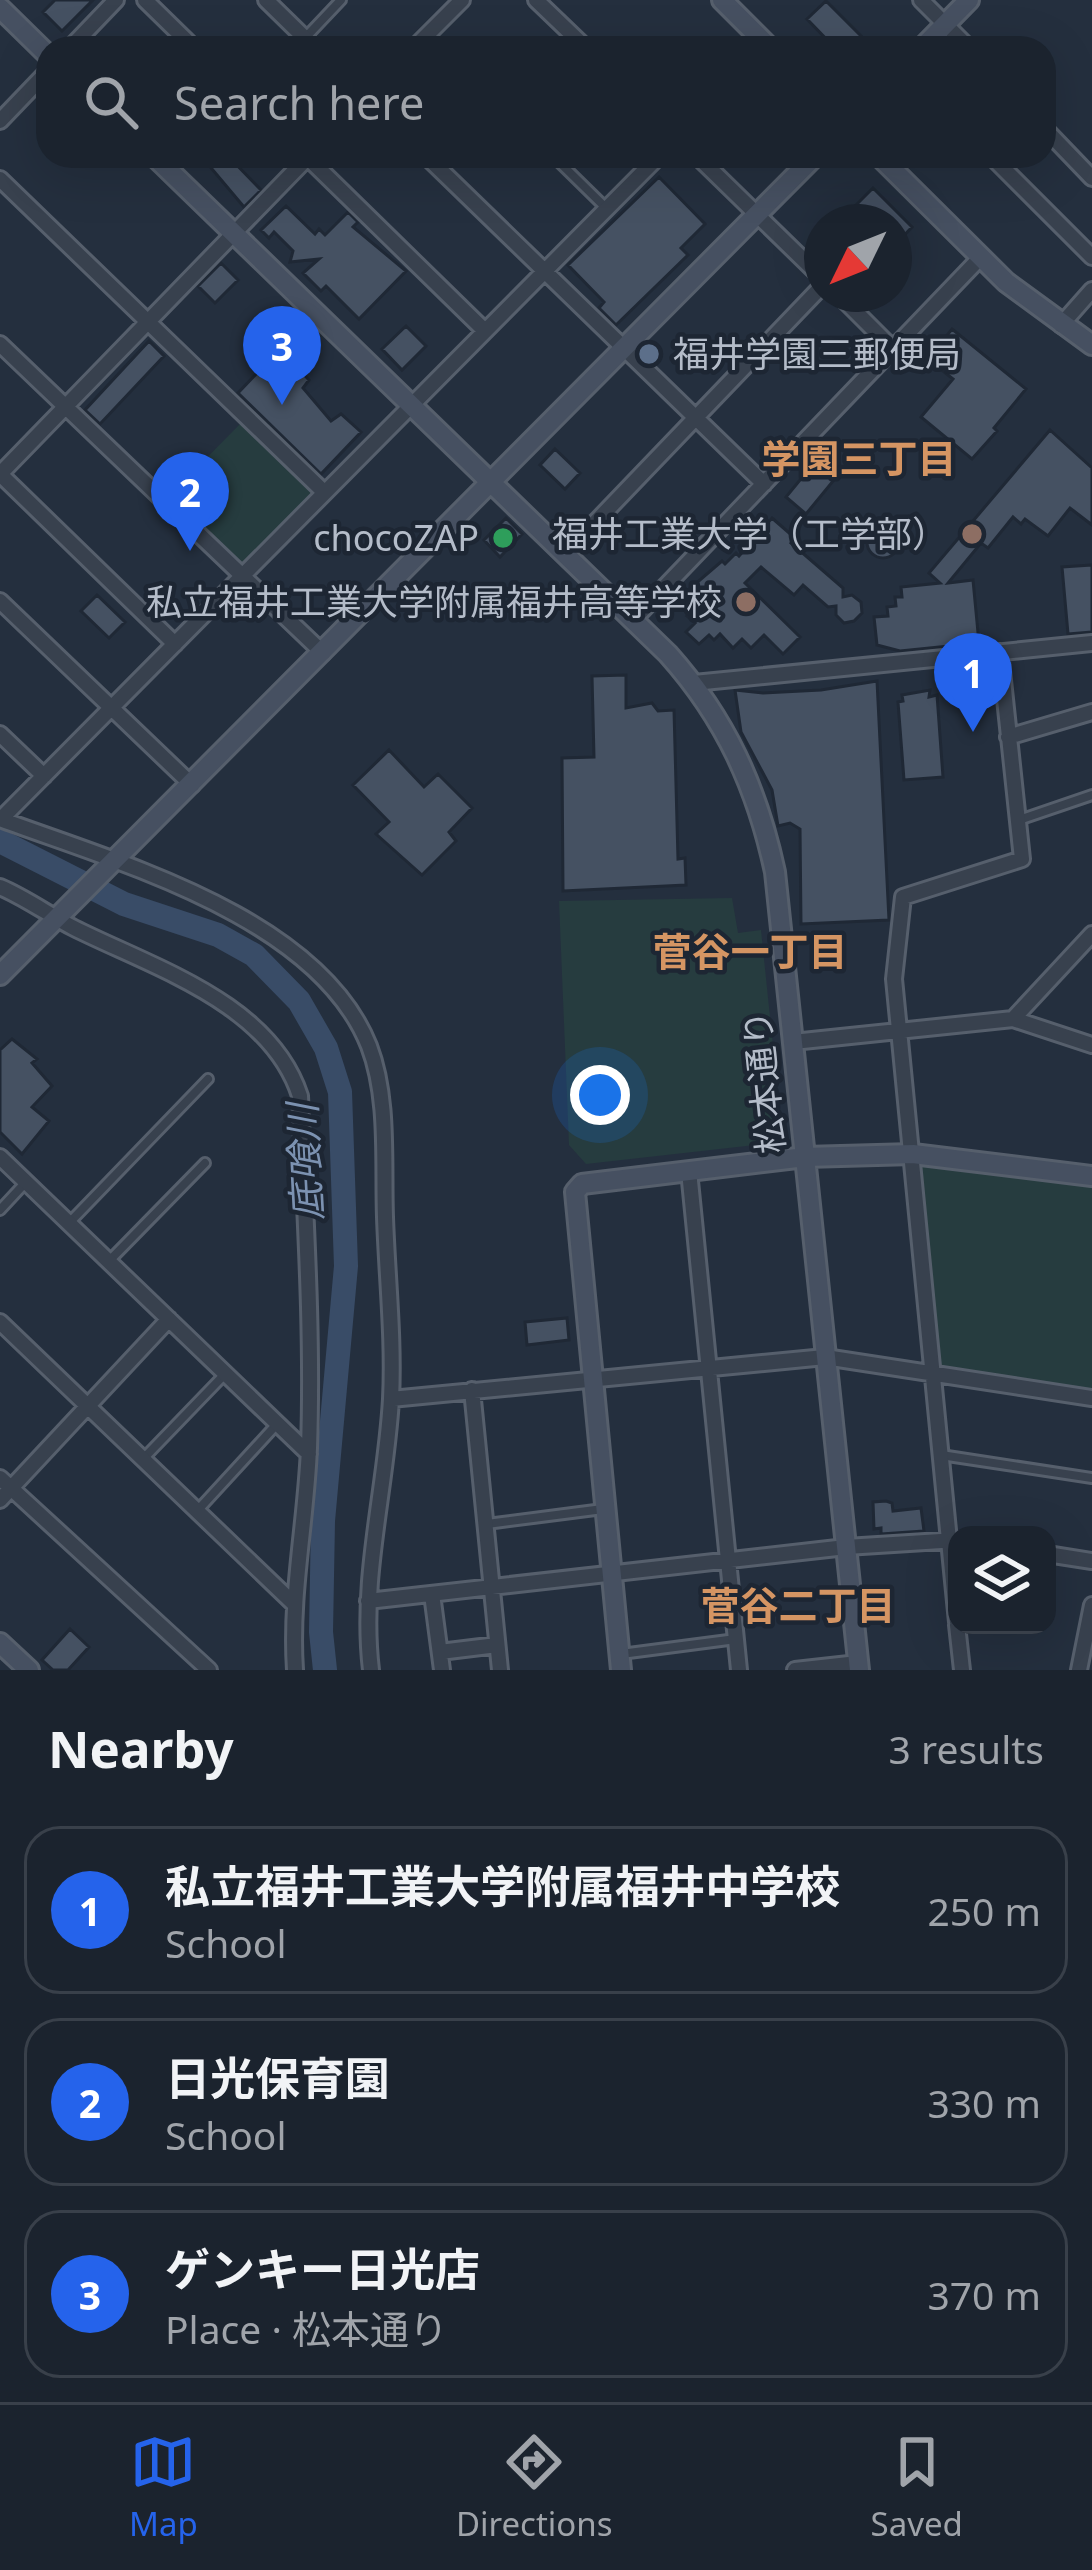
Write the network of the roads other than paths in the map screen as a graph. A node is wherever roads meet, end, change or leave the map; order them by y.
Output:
1 (116, 0) edge
2 (145, 0) edge
3 (266, 0) edge
4 (341, 0) edge
5 (461, 0) edge
6 (536, 0) edge
7 (722, 0) edge
8 (921, 0) edge
9 (970, 0) edge
10 (0, 8) edge
11 (946, 24) junction
12 (428, 34) edge
13 (82, 36) edge
14 (182, 36) edge
15 (303, 36) edge
16 (315, 36) edge
17 (574, 36) edge
18 (758, 36) edge
19 (934, 36) edge
20 (958, 36) edge
21 (36, 43) edge
22 (36, 84) edge
23 (0, 121) edge
24 (1056, 140) edge
25 (167, 168) edge
26 (297, 168) edge
27 (319, 168) edge
28 (438, 168) edge
29 (565, 168) edge
30 (647, 168) edge
31 (709, 168) edge
32 (803, 168) edge
33 (891, 168) edge
34 (1004, 168) edge
35 (0, 178) edge
36 (1092, 178) edge
37 (607, 208) junction
38 (757, 214) junction
39 (235, 233) junction
40 (1092, 257) edge
41 (980, 258) junction
42 (804, 263) edge
43 (544, 271) junction
44 (1092, 290) edge
45 (804, 301) edge
46 (856, 312) edge
47 (148, 322) junction
48 (1061, 325) junction
49 (485, 331) junction
50 (0, 344) edge
51 (1092, 345) edge
52 (893, 349) junction
53 (624, 350) junction
54 (412, 404) junction
55 (65, 407) junction
56 (694, 417) junction
57 (0, 474) edge
58 (493, 482) junction
59 (764, 484) junction
60 (324, 492) junction
61 (566, 553) junction
62 (242, 576) junction
63 (0, 601) edge
64 (634, 619) junction
65 (1092, 643) edge
66 (175, 644) junction
67 (1000, 652) junction
68 (323, 653) junction
69 (694, 683) junction
70 (111, 708) junction
71 (1092, 712) edge
72 (0, 734) edge
73 (1008, 737) junction
74 (44, 776) junction
75 (192, 785) junction
76 (1092, 795) edge
77 (1, 819) edge
78 (1018, 820) junction
79 (112, 866) junction
80 (0, 887) edge
81 (61, 917) junction
82 (1092, 934) edge
83 (0, 975) edge
84 (1013, 1019) junction
85 (896, 1029) junction
86 (793, 1042) junction
87 (1092, 1045) edge
88 (208, 1079) dead end
89 (913, 1154) junction
90 (0, 1156) edge
91 (806, 1157) junction
92 (205, 1163) dead end
93 (689, 1171) junction
94 (1092, 1176) edge
95 (26, 1182) junction
96 (0, 1210) edge
97 (69, 1223) junction
98 (109, 1261) junction
99 (169, 1319) junction
100 (0, 1322) edge
101 (825, 1357) junction
102 (709, 1367) junction
103 (933, 1372) junction
104 (225, 1373) junction
105 (593, 1379) junction
106 (472, 1390) junction
107 (1092, 1398) edge
108 (391, 1399) junction
109 (88, 1406) junction
110 (278, 1424) junction
111 (309, 1454) junction
112 (941, 1455) junction
113 (142, 1459) junction
114 (1092, 1478) edge
115 (4, 1489) edge
116 (606, 1509) junction
117 (197, 1511) junction
118 (485, 1524) junction
119 (951, 1526) edge
120 (948, 1539) edge
121 (846, 1547) junction
122 (1056, 1555) edge
123 (728, 1561) junction
124 (1092, 1561) edge
125 (612, 1574) junction
126 (491, 1587) junction
127 (432, 1594) junction
128 (368, 1601) junction
129 (293, 1604) junction
130 (1092, 1605) edge
131 (958, 1634) edge
132 (736, 1639) junction
133 (0, 1643) edge
134 (497, 1646) junction
135 (440, 1652) junction
136 (621, 1662) edge
137 (858, 1666) edge
138 (28, 1670) edge
139 (208, 1670) edge
140 (295, 1670) edge
141 (371, 1670) edge
142 (442, 1670) edge
143 (500, 1670) edge
144 (739, 1670) edge
145 (795, 1670) edge
146 (962, 1670) edge
147 (1079, 1670) edge

1 - 13 street
2 - 14 street
3 - 15 street
4 - 16 lane
5 - 12 street
6 - 17 street
7 - 18 street
8 - 11 street
9 - 11 street
10 - 21 street
11 - 19 street
11 - 20 street
22 - 23 street
24 - 36 street
25 - 39 street, 松本通り
26 - 39 street
27 - 49 street
28 - 43 street
29 - 37 lane
30 - 37 street
31 - 38 street
32 - 38 street
33 - 41 street
34 - 40 street
35 - 47 street
37 - 43 street
38 - 42 street
38 - 53 street
39 - 47 street
39 - 54 street, 松本通り
41 - 48 street
41 - 52 street
43 - 49 street
43 - 53 street
44 - 48 street
45 - 56 street
46 - 52 street
47 - 55 street
47 - 60 street
48 - 51 street
49 - 54 street
50 - 55 street
52 - 59 street
53 - 56 street
53 - 58 street
54 - 58 street, 松本通り
54 - 60 street
55 - 57 street
55 - 62 street
56 - 59 street
56 - 61 street
57 - 66 street
58 - 61 street, 松本通り
58 - 68 street
59 - 64 street
60 - 62 street
61 - 64 street, 松本通り
62 - 66 street
62 - 68 street
63 - 70 street
64 - 69 street, 松本通り
65 - 67 street
66 - 70 street
67 - 69 street
67 - 73 street
68 - 75 street
69 - 86 street, 松本通り
70 - 74 street
70 - 75 street
71 - 73 street
72 - 74 street
73 - 78 street
74 - 77 street
75 - 79 street
76 - 78 lane
77 - 79 street
78 - 85 street
79 - 81 street
79 - 108 street
80 - 81 street
81 - 83 street
81 - 111 street
82 - 84 street
84 - 85 street
84 - 87 street
85 - 86 street
85 - 89 street
86 - 91 street, 松本通り
88 - 97 lane
89 - 91 street
89 - 94 street
89 - 103 street
90 - 95 street
91 - 93 street
91 - 101 street, 松本通り
92 - 98 lane
93 - 102 street
93 - 105 street
95 - 96 lane
95 - 97 street
97 - 98 street
98 - 99 street
99 - 104 street
99 - 109 street
100 - 109 street
101 - 102 street
101 - 103 street
101 - 121 street, 松本通り
102 - 105 street
102 - 123 street
103 - 107 street
103 - 112 street
104 - 110 street
104 - 113 lane
105 - 106 street
105 - 116 street
106 - 108 street
106 - 118 street
108 - 128 street
109 - 113 street
109 - 115 street
110 - 111 street
110 - 117 lane
111 - 129 street
112 - 114 lane
112 - 119 street
113 - 117 street
115 - 139 street
116 - 118 lane
116 - 125 street
117 - 129 street
118 - 126 street
120 - 121 street
121 - 123 street
121 - 137 street, 松本通り
122 - 124 street
123 - 125 street
123 - 132 street
125 - 126 street
125 - 136 street
126 - 127 street
126 - 134 street
127 - 128 street
127 - 135 street
128 - 141 street
129 - 140 street
130 - 147 street
131 - 146 street
132 - 136 lane
132 - 144 street
133 - 138 street
134 - 135 street
134 - 143 street
135 - 142 street
137 - 145 street

